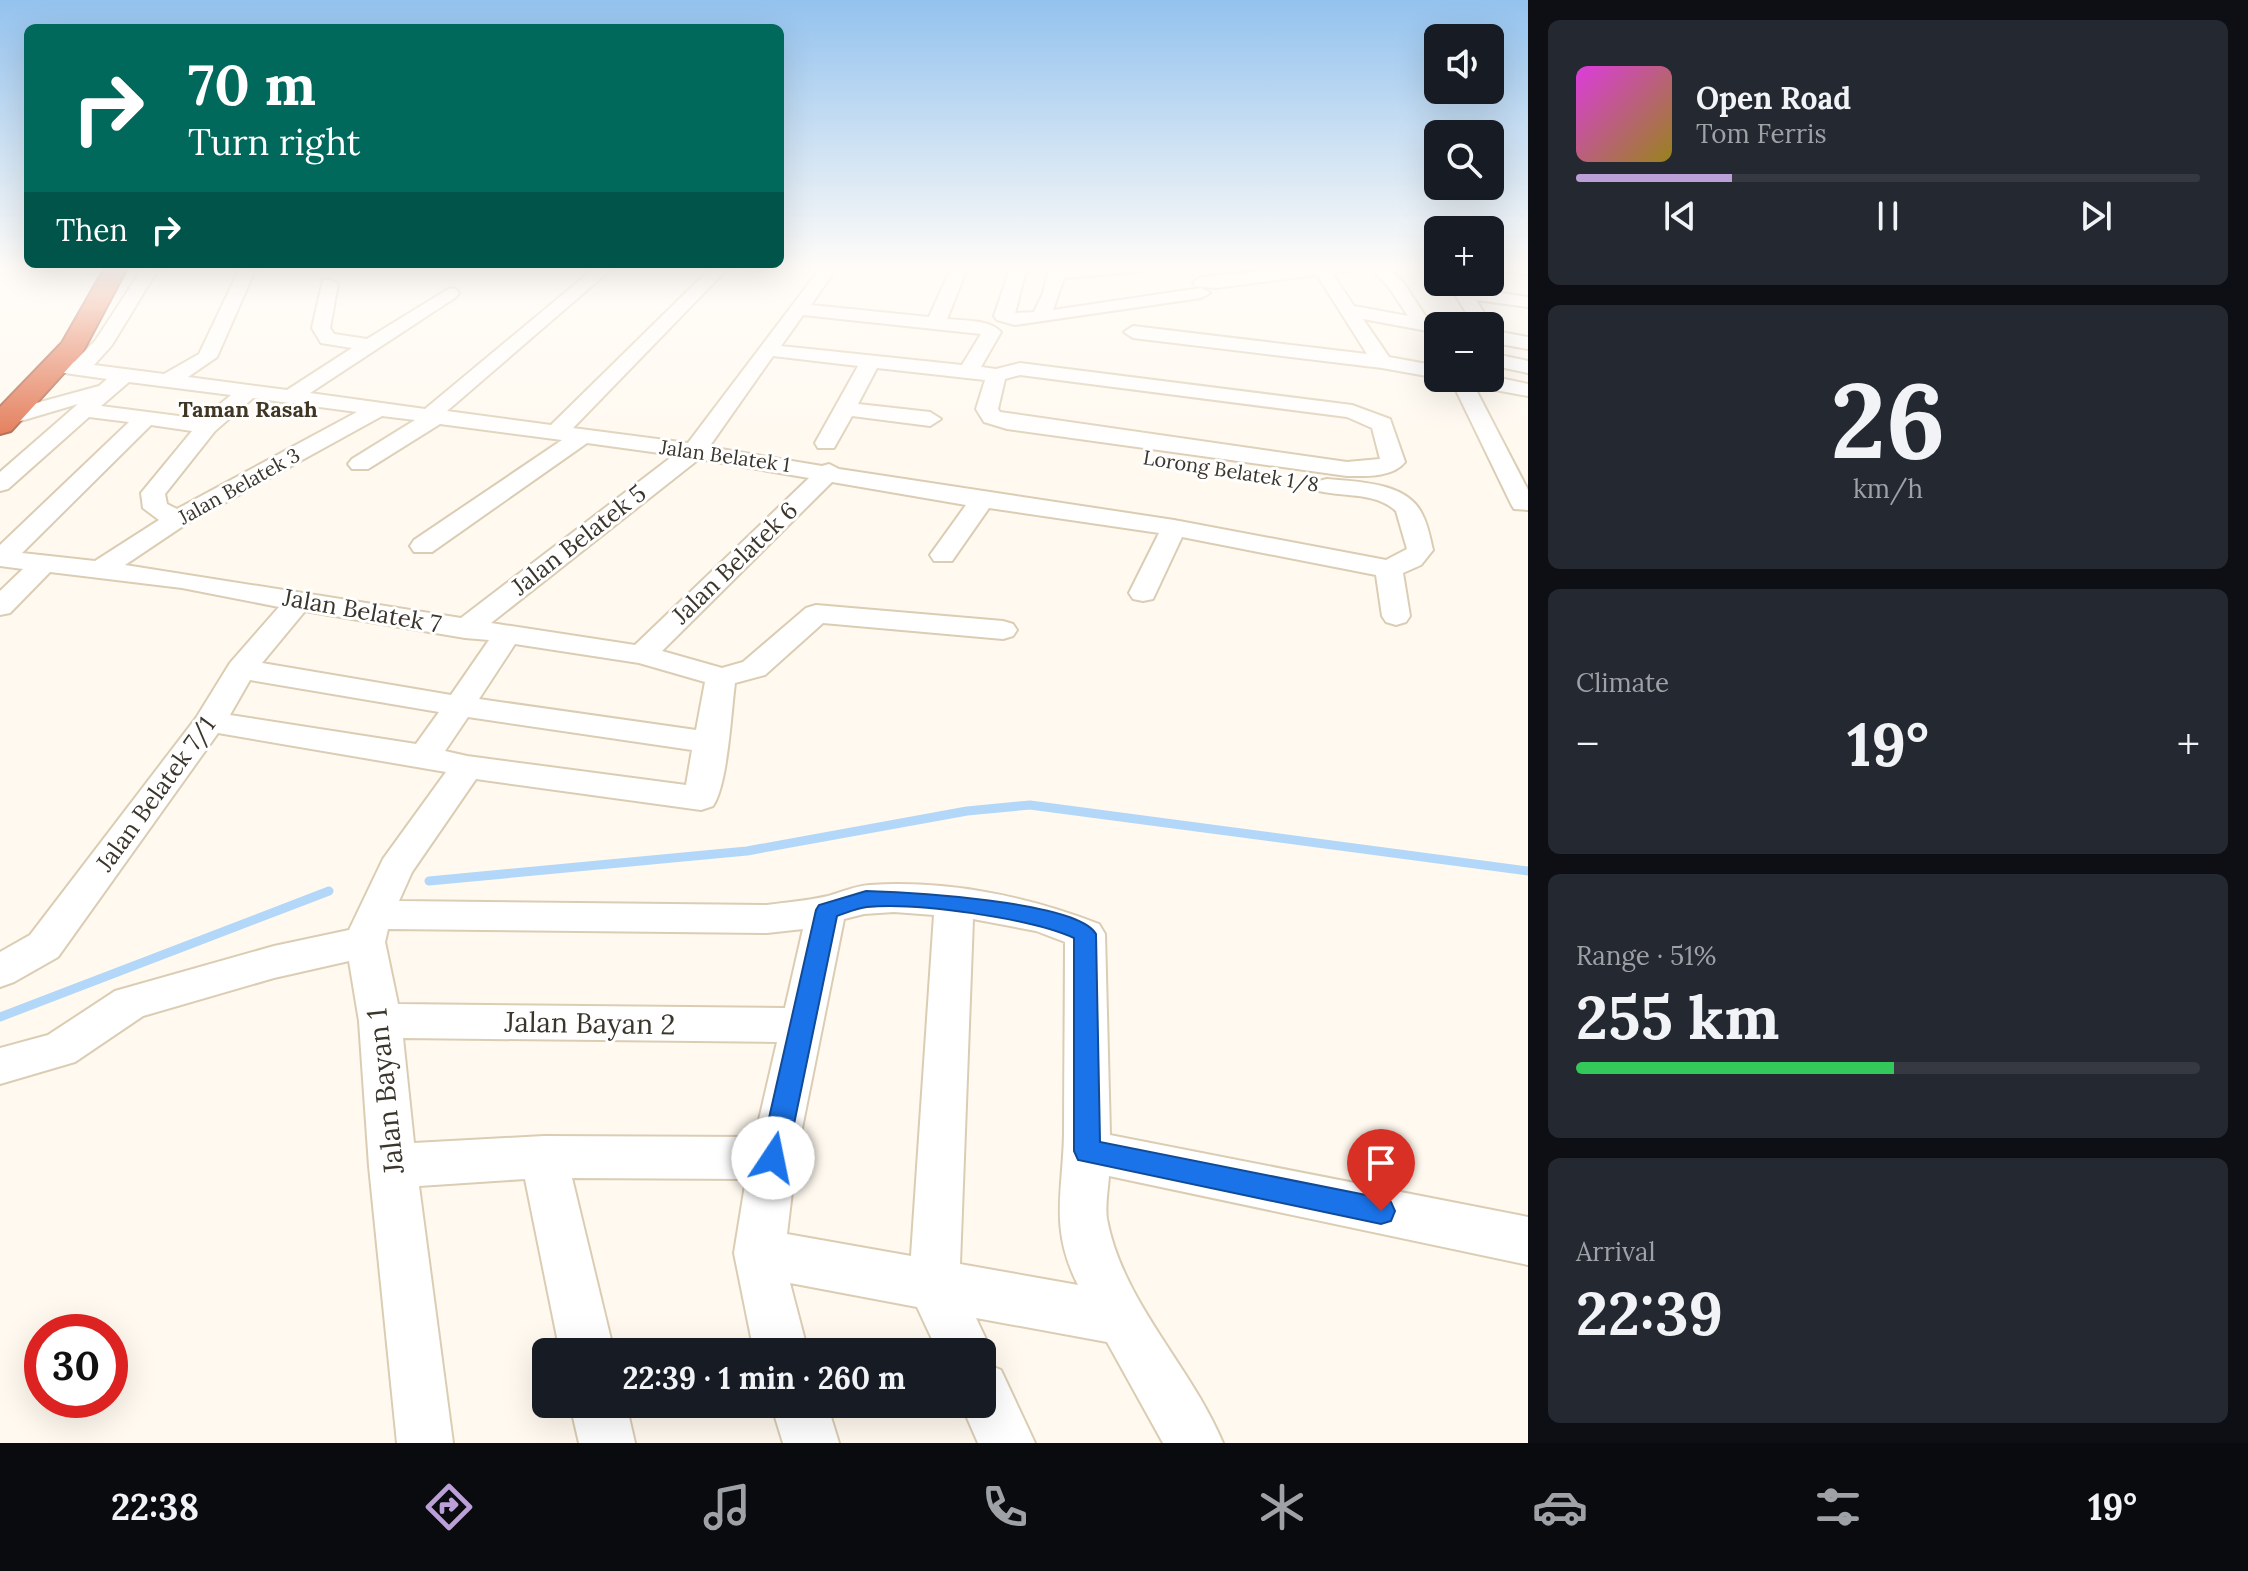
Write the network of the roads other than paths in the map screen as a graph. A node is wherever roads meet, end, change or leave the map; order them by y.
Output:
1 (53, 333) edge
2 (84, 333) edge
3 (109, 333) edge
4 (218, 333) edge
5 (324, 333) edge
6 (388, 333) edge
7 (528, 333) edge
8 (655, 333) edge
9 (781, 333) edge
10 (991, 333) edge
11 (1250, 333) edge
12 (1364, 335) joint
13 (1504, 339) edge
14 (1394, 340) dead end
15 (1528, 343) edge
16 (370, 345) junction
17 (768, 350) junction
18 (871, 361) junction
19 (1382, 362) junction
20 (1504, 362) edge
21 (27, 367) junction
22 (69, 367) junction
23 (1528, 367) edge
24 (1424, 370) edge
25 (968, 372) junction
26 (996, 375) junction
27 (169, 380) junction
28 (117, 381) junction
29 (1504, 385) edge
30 (250, 390) junction
31 (1528, 390) edge
32 (1467, 392) edge
33 (292, 396) junction
34 (379, 409) junction
35 (845, 409) junction
36 (83, 410) junction
37 (2, 412) edge
38 (433, 415) junction
39 (146, 418) junction
40 (930, 419) dead end
41 (207, 426) junction
42 (973, 432) dead end
43 (556, 433) junction
44 (581, 437) junction
45 (826, 443) dead end
46 (694, 451) junction
47 (360, 464) dead end
48 (829, 471) junction
49 (0, 484) edge
50 (982, 500) junction
51 (1523, 504) dead end
52 (177, 519) junction
53 (1174, 528) junction
54 (423, 546) dead end
55 (943, 555) dead end
56 (1, 558) edge
57 (45, 562) junction
58 (103, 568) junction
59 (1389, 569) junction
60 (1143, 593) dead end
61 (298, 602) junction
62 (0, 607) edge
63 (1396, 616) dead end
64 (465, 629) junction
65 (1003, 630) dead end
66 (507, 635) junction
67 (642, 655) junction
68 (241, 669) junction
69 (721, 677) junction
70 (461, 706) junction
71 (210, 722) junction
72 (712, 743) junction
73 (446, 761) junction
74 (954, 905) junction
75 (827, 910) junction
76 (369, 929) junction
77 (0, 971) edge
78 (380, 1021) junction
79 (800, 1025) junction
80 (0, 1066) edge
81 (1087, 1151) junction
82 (544, 1157) junction
83 (773, 1158) junction
84 (393, 1166) junction
85 (1528, 1241) edge
86 (759, 1253) junction
87 (934, 1287) junction
88 (1123, 1319) junction
89 (584, 1338) edge
90 (777, 1338) edge
91 (958, 1338) edge
92 (601, 1418) edge
93 (803, 1418) edge
94 (995, 1418) edge
95 (425, 1443) edge
96 (607, 1443) edge
97 (811, 1443) edge
98 (1007, 1443) edge
99 (1195, 1443) edge

1 - 21 highway
2 - 22 highway
3 - 22 street
4 - 27 street
5 - 16 street
6 - 16 street
7 - 38 street
8 - 43 street
9 - 17 street, Jalan Belatek 5
10 - 25 street
11 - 19 street
12 - 14 street
12 - 19 street
13 - 15 street
16 - 33 street
17 - 18 street
17 - 46 street, Jalan Belatek 5
18 - 25 street
18 - 35 street
19 - 24 street
20 - 23 street
21 - 22 highway
21 - 37 highway
22 - 28 street, Jalan Belatek 1
22 - 37 highway
25 - 26 street
26 - 26 street
27 - 28 street, Jalan Belatek 1
27 - 30 street, Jalan Belatek 1
28 - 36 street
28 - 37 street
29 - 31 street
30 - 33 street, Jalan Belatek 1
30 - 41 street
32 - 51 street
33 - 34 street, Jalan Belatek 1
34 - 38 street, Jalan Belatek 1
34 - 52 street, Jalan Belatek 3
35 - 40 street
35 - 45 street
36 - 39 street
36 - 49 street
38 - 43 street, Jalan Belatek 1
38 - 47 street
39 - 41 street
39 - 56 street
41 - 52 street
42 - 59 street, Lorong Belatek 1/8
43 - 44 street, Jalan Belatek 1
44 - 46 street, Jalan Belatek 1
44 - 54 street
46 - 48 street, Jalan Belatek 1
46 - 64 street, Jalan Belatek 5
48 - 50 street, Jalan Belatek 1
48 - 67 street, Jalan Belatek 6
50 - 53 street, Jalan Belatek 1
50 - 55 street
52 - 58 street, Jalan Belatek 3
53 - 59 street, Jalan Belatek 1
53 - 60 street
56 - 57 street, Jalan Belatek 7
57 - 58 street, Jalan Belatek 7
57 - 62 street
58 - 61 street, Jalan Belatek 7
59 - 63 street
61 - 64 street, Jalan Belatek 7
61 - 68 street, Jalan Belatek 7/1
64 - 66 street, Jalan Belatek 7
65 - 69 street
66 - 67 street, Jalan Belatek 7
66 - 70 street
67 - 69 street, Jalan Belatek 7
68 - 70 street
68 - 71 street, Jalan Belatek 7/1
69 - 72 street
70 - 72 street
70 - 73 street
71 - 73 street
71 - 77 street, Jalan Belatek 7/1
72 - 73 street
73 - 76 street
74 - 75 street
74 - 81 street
74 - 87 street
75 - 76 street
75 - 79 street
76 - 78 street, Jalan Bayan 1
76 - 80 street
78 - 79 street, Jalan Bayan 2
78 - 84 street, Jalan Bayan 1
79 - 83 street
81 - 85 street
81 - 88 street
82 - 83 street
82 - 84 street
82 - 89 street
83 - 86 street
84 - 95 street, Jalan Bayan 1
86 - 87 street
86 - 90 street
87 - 88 street
87 - 91 street
88 - 99 street
92 - 96 street
93 - 97 street
94 - 98 street

